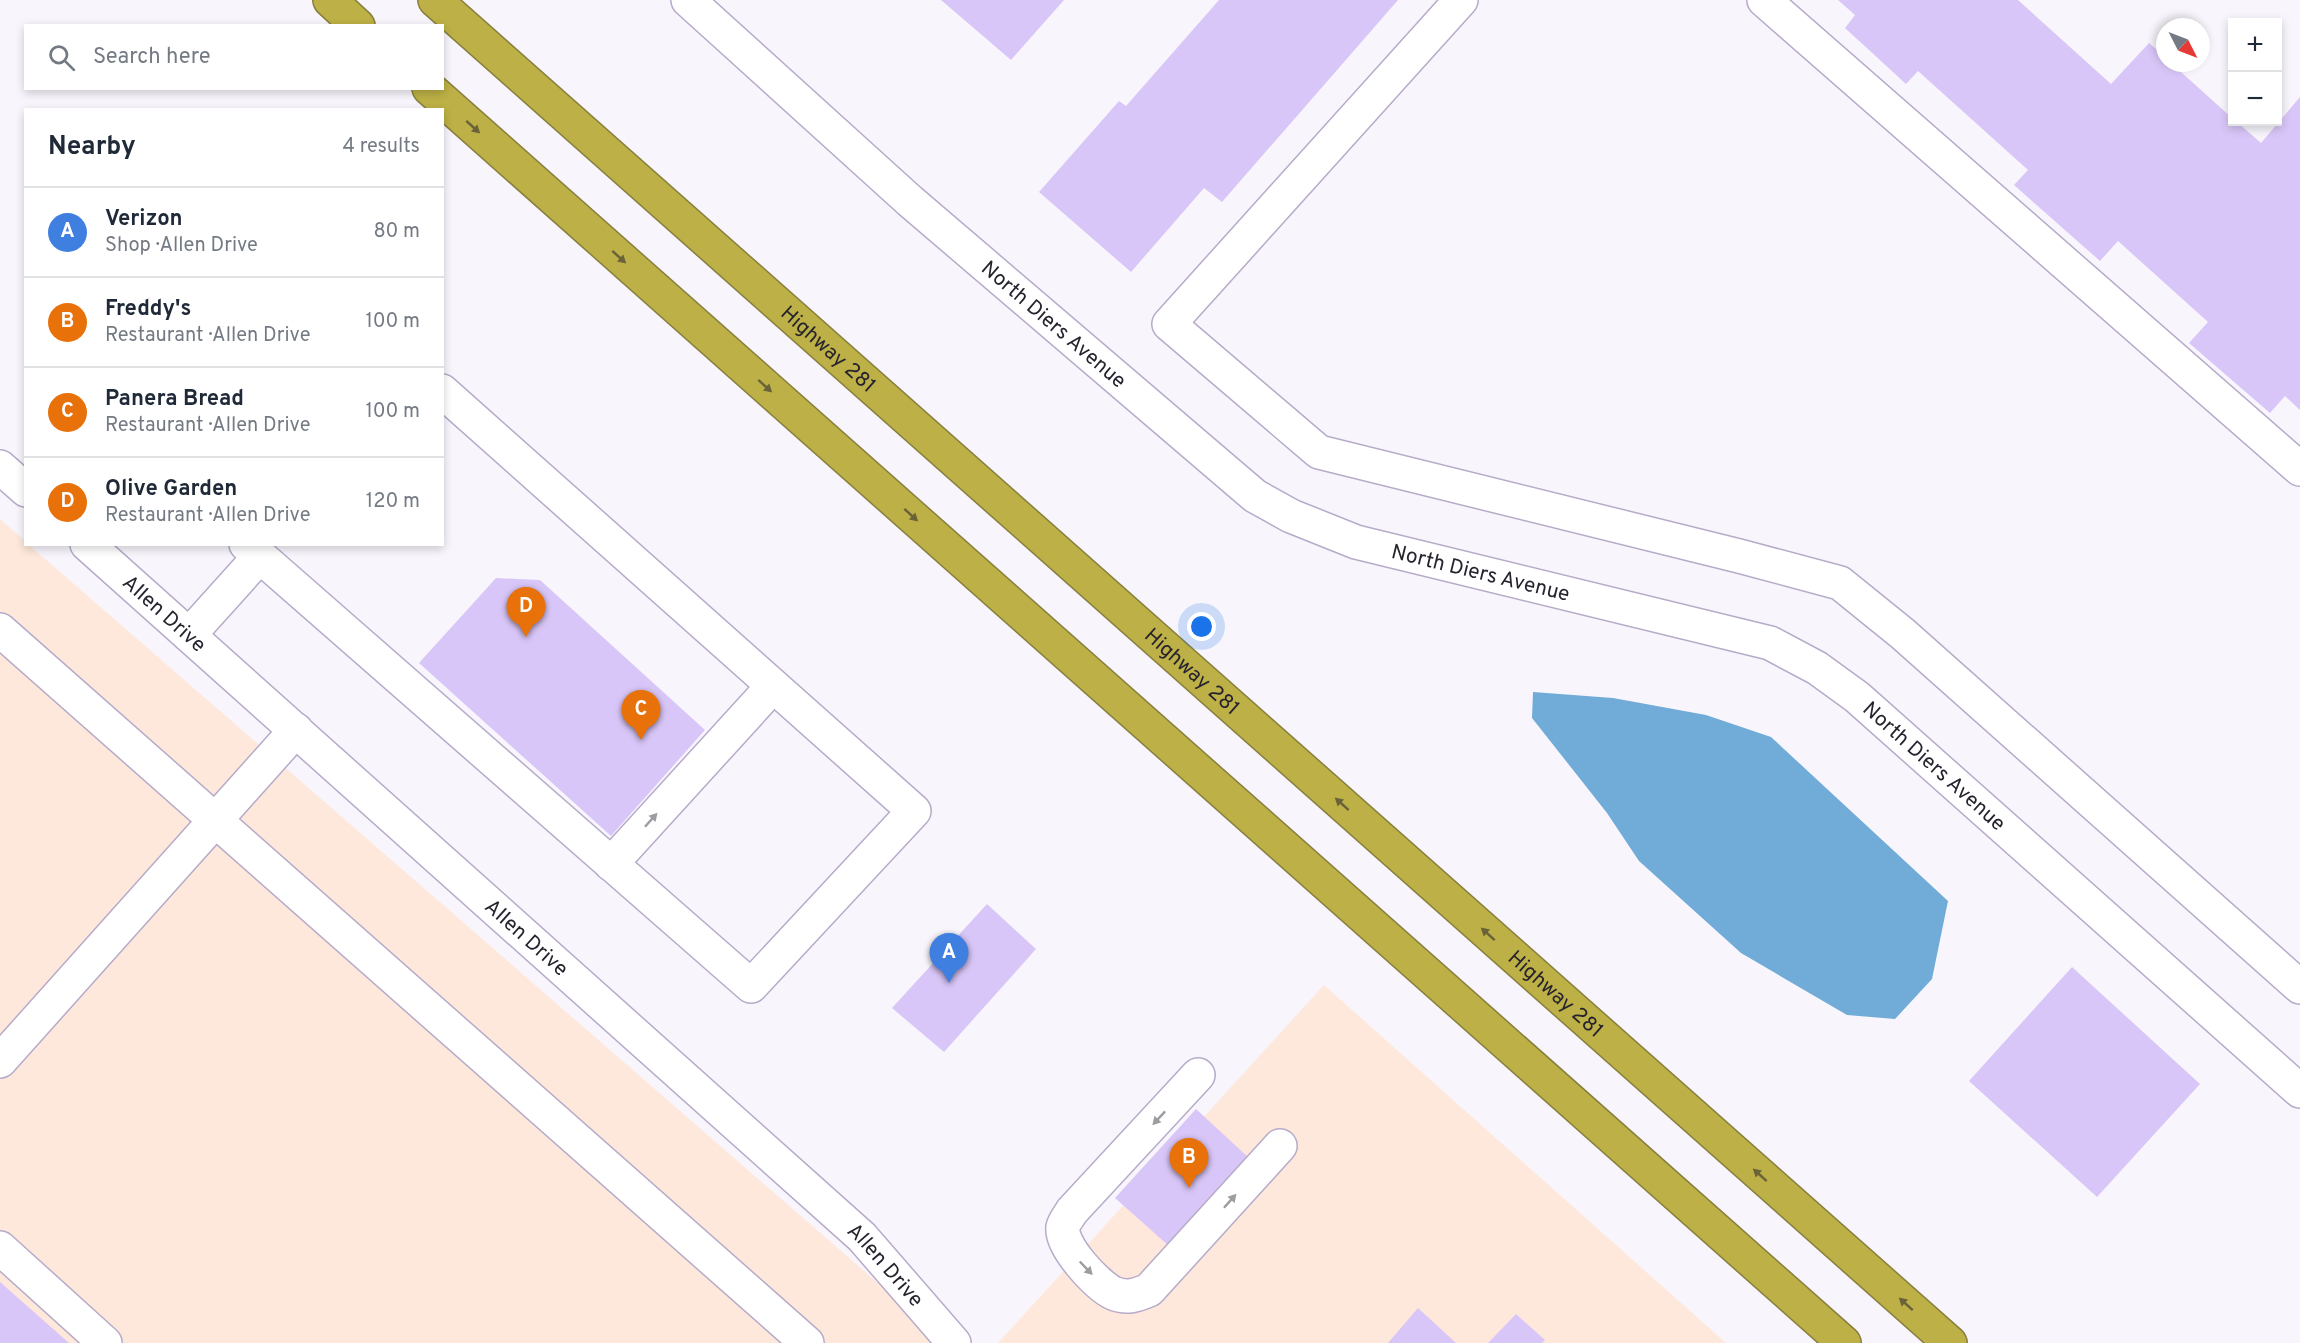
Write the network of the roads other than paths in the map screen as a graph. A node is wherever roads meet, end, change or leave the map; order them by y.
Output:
1 (330, 0) edge
2 (435, 0) edge
3 (688, 0) edge
4 (1461, 0) edge
5 (1764, 0) edge
6 (356, 24) edge
7 (431, 90) edge
8 (444, 393) edge
9 (0, 467) edge
10 (2300, 469) edge
11 (24, 488) edge
12 (89, 546) edge
13 (253, 550) edge
14 (0, 630) edge
15 (189, 635) junction
16 (773, 686) junction
17 (296, 730) junction
18 (215, 821) junction
19 (611, 864) junction
20 (2300, 987) edge
21 (0, 1061) edge
22 (1198, 1075) dead end
23 (2300, 1091) edge
24 (1280, 1146) dead end
25 (0, 1248) edge
26 (105, 1343) edge
27 (807, 1343) edge
28 (954, 1343) edge
29 (1844, 1343) edge
30 (1950, 1343) edge

1 - 6 highway
30 -> 2 highway, Highway 281
3 - 23 street, North Diers Avenue
4 - 20 street
5 - 10 street
7 -> 29 highway
8 - 16 street
9 - 11 street
12 - 15 street, Allen Drive
13 - 15 street
13 - 19 street
14 - 18 street
15 - 17 street, Allen Drive
19 -> 16 street
16 - 19 street
17 - 18 street
17 - 28 street, Allen Drive
18 - 21 street
18 - 27 street
22 -> 24 street
25 - 26 street

